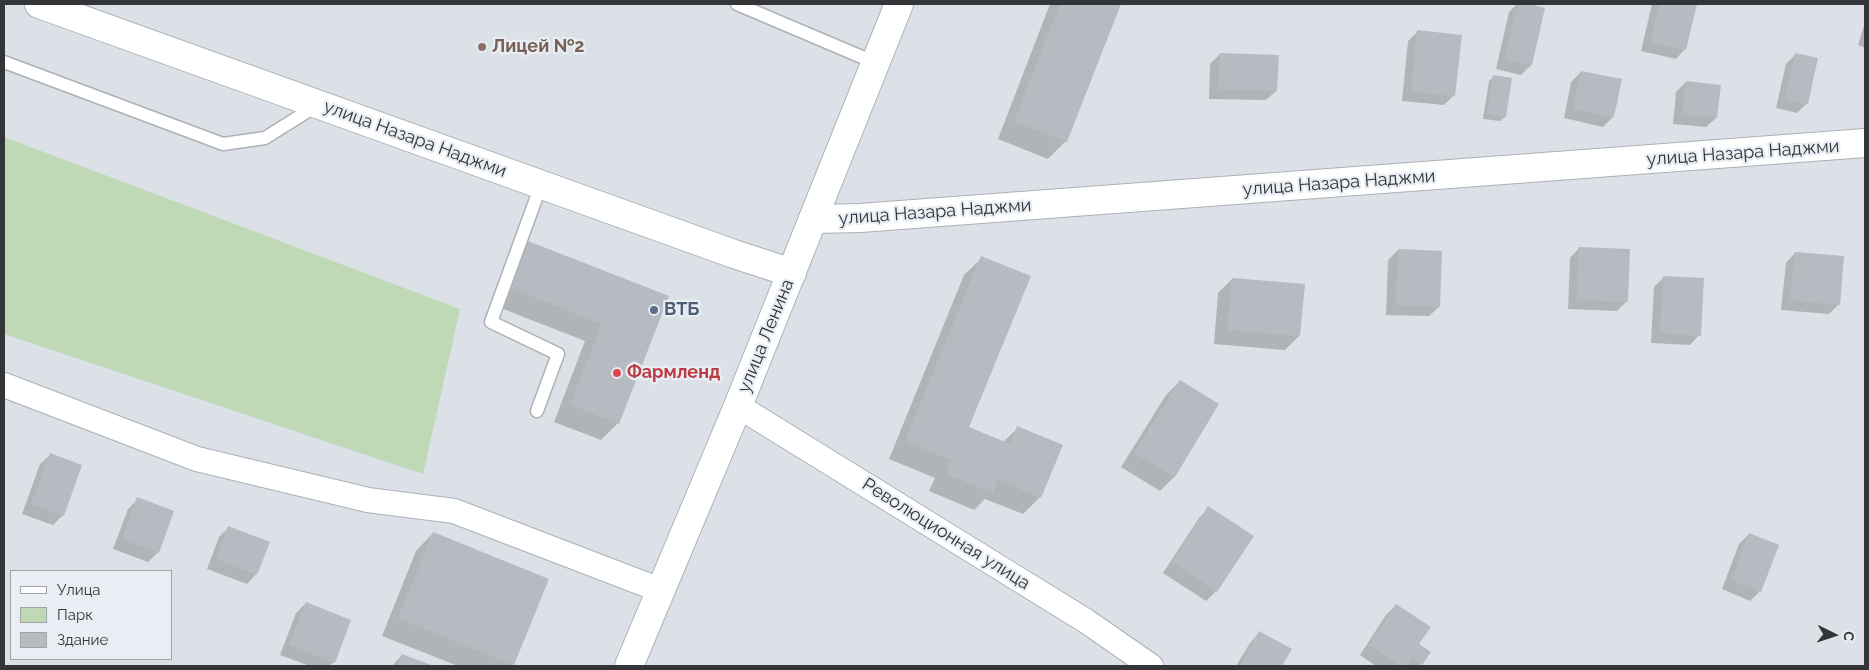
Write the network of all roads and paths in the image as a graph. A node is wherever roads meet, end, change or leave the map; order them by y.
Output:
1 (39, 4) edge
2 (737, 4) edge
3 (900, 4) edge
4 (4, 62) edge
5 (876, 63) junction
6 (319, 104) junction
7 (1865, 143) edge
8 (542, 185) junction
9 (813, 219) junction
10 (792, 273) junction
11 (4, 385) edge
12 (738, 406) junction
13 (537, 411) dead end
14 (660, 590) junction
15 (629, 666) edge
16 (1151, 666) edge

1 - 6 street, улица Назара Наджми
2 - 5 lane
3 - 5 street, улица Ленина
4 - 6 lane
5 - 9 street, улица Ленина
6 - 8 street, улица Назара Наджми
7 - 9 street, улица Назара Наджми
8 - 10 street, улица Назара Наджми
8 - 13 lane
9 - 10 street, улица Ленина
10 - 12 street, улица Ленина
11 - 14 street
12 - 14 street, улица Ленина
12 - 16 street, Революционная улица
14 - 15 street, улица Ленина

